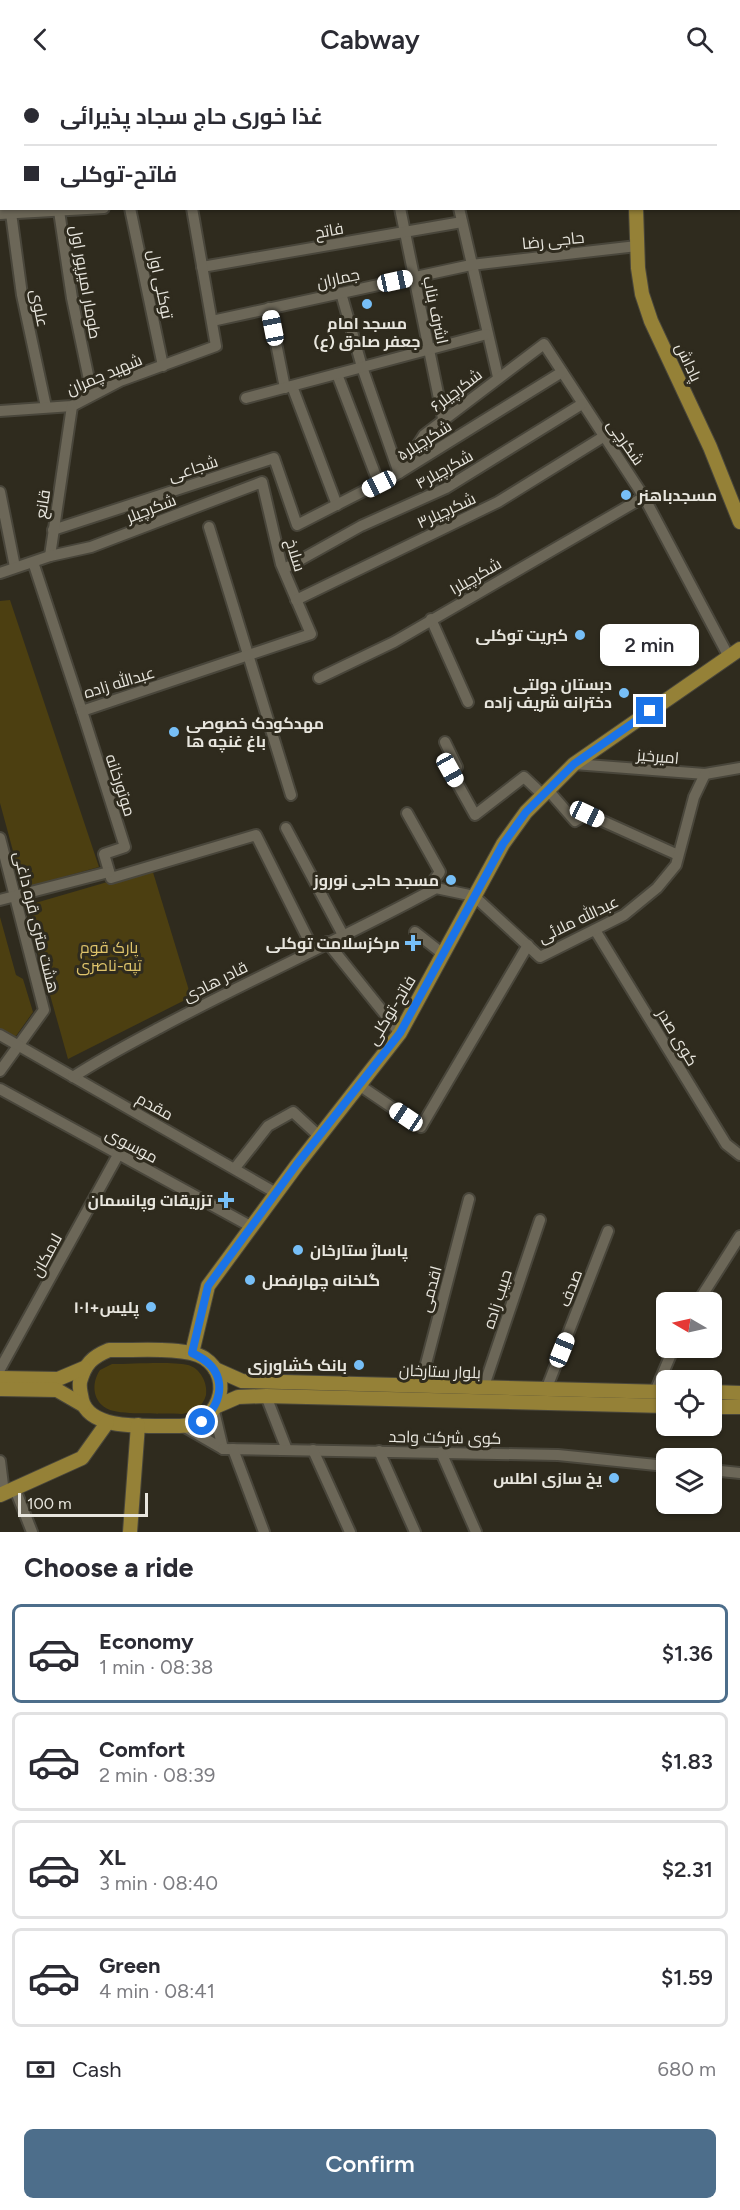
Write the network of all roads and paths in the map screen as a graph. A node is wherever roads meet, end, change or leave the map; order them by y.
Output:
1 (52, 210) edge
2 (130, 210) edge
3 (192, 210) edge
4 (400, 210) edge
5 (459, 210) edge
6 (636, 210) edge
7 (5, 213) edge
8 (462, 222) junction
9 (405, 232) junction
10 (637, 246) junction
11 (471, 265) junction
12 (202, 267) junction
13 (414, 277) junction
14 (341, 293) junction
15 (269, 308) junction
16 (212, 321) junction
17 (487, 334) junction
18 (544, 344) joint
19 (429, 349) junction
20 (163, 366) junction
21 (362, 367) junction
22 (562, 372) junction
23 (337, 374) junction
24 (498, 377) junction
25 (289, 387) junction
26 (93, 394) junction
27 (246, 398) dead end
28 (582, 404) junction
29 (72, 406) junction
30 (46, 407) junction
31 (0, 411) edge
32 (443, 418) junction
33 (603, 437) junction
34 (399, 473) junction
35 (262, 482) joint
36 (379, 484) junction
37 (0, 492) edge
38 (735, 495) edge
39 (644, 497) junction
40 (337, 505) junction
41 (740, 522) edge
42 (297, 525) joint
43 (209, 527) dead end
44 (53, 530) junction
45 (50, 556) junction
46 (33, 562) junction
47 (15, 567) junction
48 (284, 569) junction
49 (0, 573) edge
50 (296, 600) junction
51 (430, 619) junction
52 (310, 634) joint
53 (734, 653) edge
54 (249, 655) junction
55 (319, 678) dead end
56 (468, 702) dead end
57 (82, 711) junction
58 (445, 742) dead end
59 (574, 764) junction
60 (740, 768) edge
61 (705, 774) junction
62 (545, 792) junction
63 (291, 795) dead end
64 (407, 813) dead end
65 (286, 828) dead end
66 (0, 838) edge
67 (678, 855) junction
68 (109, 872) junction
69 (436, 888) junction
70 (15, 894) junction
71 (474, 896) junction
72 (0, 900) edge
73 (595, 930) junction
74 (415, 932) dead end
75 (343, 935) junction
76 (327, 942) junction
77 (528, 945) junction
78 (313, 949) junction
79 (443, 954) junction
80 (400, 1033) junction
81 (0, 1035) edge
82 (19, 1046) junction
83 (0, 1071) edge
84 (73, 1077) junction
85 (359, 1085) junction
86 (0, 1089) edge
87 (320, 1136) junction
88 (118, 1155) junction
89 (740, 1155) edge
90 (235, 1168) junction
91 (276, 1193) junction
92 (469, 1199) dead end
93 (540, 1220) dead end
94 (250, 1226) junction
95 (608, 1231) dead end
96 (740, 1236) edge
97 (704, 1292) edge
98 (192, 1353) junction
99 (84, 1368) junction
100 (0, 1369) edge
101 (215, 1369) junction
102 (0, 1378) edge
103 (420, 1387) junction
104 (0, 1389) edge
105 (483, 1389) junction
106 (546, 1390) junction
107 (656, 1392) edge
108 (722, 1392) edge
109 (740, 1393) edge
110 (266, 1396) junction
111 (83, 1405) junction
112 (656, 1406) edge
113 (722, 1407) edge
114 (740, 1407) edge
115 (215, 1409) junction
116 (107, 1423) junction
117 (138, 1425) junction
118 (183, 1426) junction
119 (228, 1449) junction
120 (287, 1450) junction
121 (313, 1450) junction
122 (379, 1451) junction
123 (441, 1452) junction
124 (0, 1461) edge
125 (656, 1465) edge
126 (722, 1471) edge
127 (740, 1473) edge
128 (7, 1492) edge
129 (32, 1532) edge
130 (130, 1532) edge
131 (264, 1532) edge
132 (350, 1532) edge
133 (415, 1532) edge
134 (476, 1532) edge

1 - 7 street
1 - 26 street, طومار امیرپور اول
2 - 20 street, توکلی اول
3 - 12 street
4 - 9 street, اشرف بناب
5 - 8 street
6 - 10 main road, پاداش
7 - 30 street, علوی
8 - 9 street, فاتح
8 - 11 street
9 - 12 street, فاتح
9 - 13 street, اشرف بناب
10 - 11 street, حاجی رضا
10 - 38 main road, پاداش
11 - 13 street, جماران
11 - 17 street
12 - 16 street
13 - 14 street, جماران
13 - 19 street, اشرف بناب
14 - 15 street, جماران
14 - 21 street
15 - 16 street, جماران
15 - 25 street
16 - 20 street, شهید چمران
17 - 19 street
17 - 24 street
18 - 22 street, شکرچی
18 - 24 street, شکرچیلر۶
19 - 21 street
19 - 32 street, اشرف بناب
20 - 26 street, شهید چمران
21 - 23 street
21 - 34 street
22 - 28 street, شکرچی
22 - 34 street, شکرچیلر۵
23 - 25 street
23 - 36 street
24 - 32 street, شکرچیلر۶
25 - 27 street
25 - 40 street
26 - 29 street, شهید چمران
28 - 33 street, شکرچی
28 - 48 street, شکرچیلر۴
29 - 30 street, شهید چمران
29 - 44 street, قانع
30 - 31 street, شهید چمران
32 - 34 street, شکرچیلر۶
33 - 39 street, شکرچی
33 - 50 street, شکرچیلر۳
34 - 36 street, شکرچیلر۵
35 - 45 street, شکرچیلر
35 - 48 street, سلاخ
36 - 40 street, شکرچیلر۵
37 - 47 street
38 - 41 main road, پاداش
39 - 51 street, شکرچیلر۱
39 - 53 street, شکرچی
40 - 42 street, شکرچیلر۵
42 - 44 street, شجاعی
43 - 54 street
44 - 45 street, قانع
45 - 46 street
46 - 47 street
46 - 57 street, عبدالله زاده
47 - 49 street
48 - 50 street, سلاخ
50 - 52 street, سلاخ
51 - 55 street, شکرچیلر۱
51 - 56 street
52 - 54 street, عبدالله زاده
53 - 59 main road, فاتح-توکلی
54 - 57 street, عبدالله زاده
54 - 63 street
57 - 68 street, موتورخانه
58 - 62 street
59 - 61 street, امیرخیز
59 - 62 main road, فاتح-توکلی
60 - 61 street, امیرخیز
61 - 67 street, عبدالله ملائی
62 - 67 street
62 - 71 main road, فاتح-توکلی
64 - 69 street
65 - 75 street
66 - 70 street, هشت متری قره داغی
67 - 73 street, عبدالله ملائی
68 - 70 street
68 - 78 street
69 - 71 street
69 - 75 street, قادر هادی
70 - 72 street
70 - 82 street, هشت متری قره داغی
71 - 77 street, عبدالله ملائی
71 - 79 main road, فاتح-توکلی
73 - 77 street, عبدالله ملائی
73 - 89 street, کوی صدر
74 - 79 street
75 - 76 street, قادر هادی
76 - 78 street, قادر هادی
76 - 80 street
77 - 85 street
78 - 84 street, قادر هادی
79 - 80 main road, فاتح-توکلی
80 - 85 main road, فاتح-توکلی
81 - 82 street, مقدم
82 - 83 street, هشت متری قره داغی
82 - 84 street, مقدم
84 - 90 street, مقدم
85 - 87 main road, فاتح-توکلی
86 - 88 street, موسوی
87 - 90 street
87 - 91 main road, فاتح-توکلی
88 - 94 street, موسوی
88 - 100 street, لامکان
90 - 91 street, مقدم
91 - 94 main road, فاتح-توکلی
92 - 103 street, اقدمی
93 - 105 street, حبیب زاده
94 - 98 main road, فاتح-توکلی
95 - 106 street, صدف
96 - 97 street
98 - 99 main road
98 - 101 main road, بلوار ستارخان
99 - 102 main road
99 - 111 main road
101 - 103 main road, بلوار ستارخان
101 - 115 main road
103 - 105 main road, بلوار ستارخان
104 - 111 main road
105 - 106 main road, بلوار ستارخان
106 - 107 main road, بلوار ستارخان
108 - 109 main road
110 - 112 main road, بلوار ستارخان
110 - 115 main road, بلوار ستارخان
110 - 120 street
111 - 116 main road
113 - 114 main road
115 - 118 main road, بلوار ستارخان
115 - 119 street
116 - 117 main road
116 - 128 main road
117 - 118 main road
117 - 130 main road
118 - 119 street
119 - 120 street, کوی شرکت واحد
119 - 131 street
120 - 121 street, کوی شرکت واحد
121 - 122 street, کوی شرکت واحد
121 - 132 street
122 - 123 street, کوی شرکت واحد
122 - 133 street
123 - 125 street, کوی شرکت واحد
123 - 134 street
124 - 128 street
126 - 127 street
128 - 129 street

